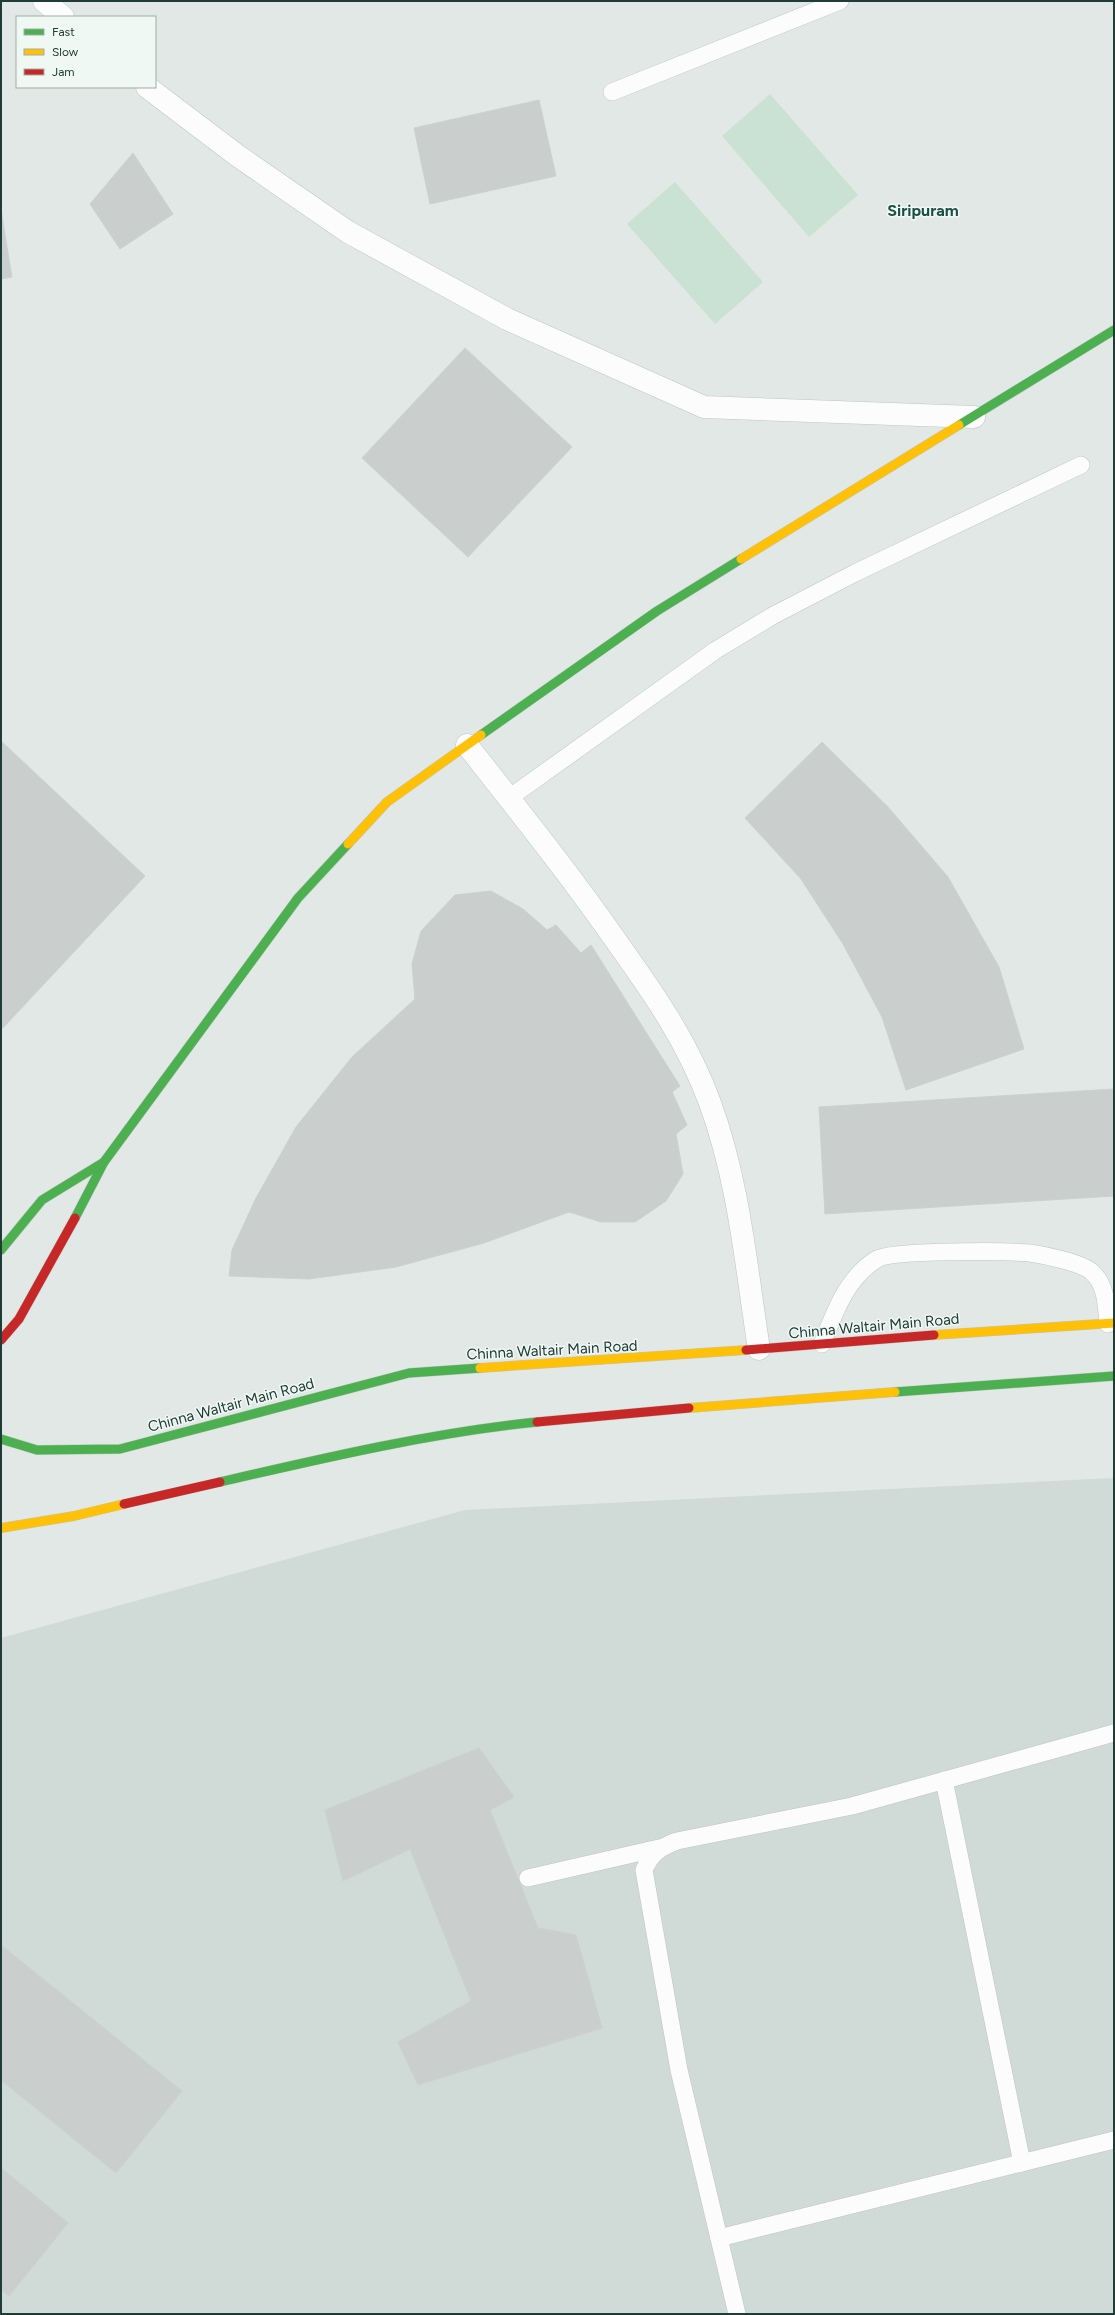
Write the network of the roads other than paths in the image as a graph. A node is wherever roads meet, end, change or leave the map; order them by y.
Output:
1 (44, 1) edge
2 (840, 1) edge
3 (62, 16) edge
4 (148, 88) edge
5 (612, 92) dead end
6 (1114, 330) edge
7 (974, 417) junction
8 (1081, 464) dead end
9 (468, 745) junction
10 (509, 798) junction
11 (104, 1162) junction
12 (1, 1250) edge
13 (1111, 1324) edge
14 (1, 1340) edge
15 (822, 1344) junction
16 (759, 1349) junction
17 (1114, 1376) edge
18 (1, 1439) edge
19 (1, 1528) edge
20 (1114, 1734) edge
21 (944, 1780) junction
22 (659, 1848) junction
23 (528, 1878) dead end
24 (1114, 2140) edge
25 (1022, 2163) junction
26 (718, 2238) junction
27 (737, 2314) edge

1 - 3 street
2 - 5 lane
4 - 7 street
6 - 7 street
7 - 9 street
8 - 10 lane
9 - 10 street
9 - 11 street
10 - 16 street
11 - 12 street
11 - 14 street
13 - 15 street, Chinna Waltair Main Road
13 - 15 lane
15 - 16 street, Chinna Waltair Main Road
16 - 18 street, Chinna Waltair Main Road
17 - 19 street
20 - 21 lane
21 - 22 lane
21 - 25 lane
22 - 23 lane
22 - 26 lane
24 - 25 lane
25 - 26 lane
26 - 27 lane

